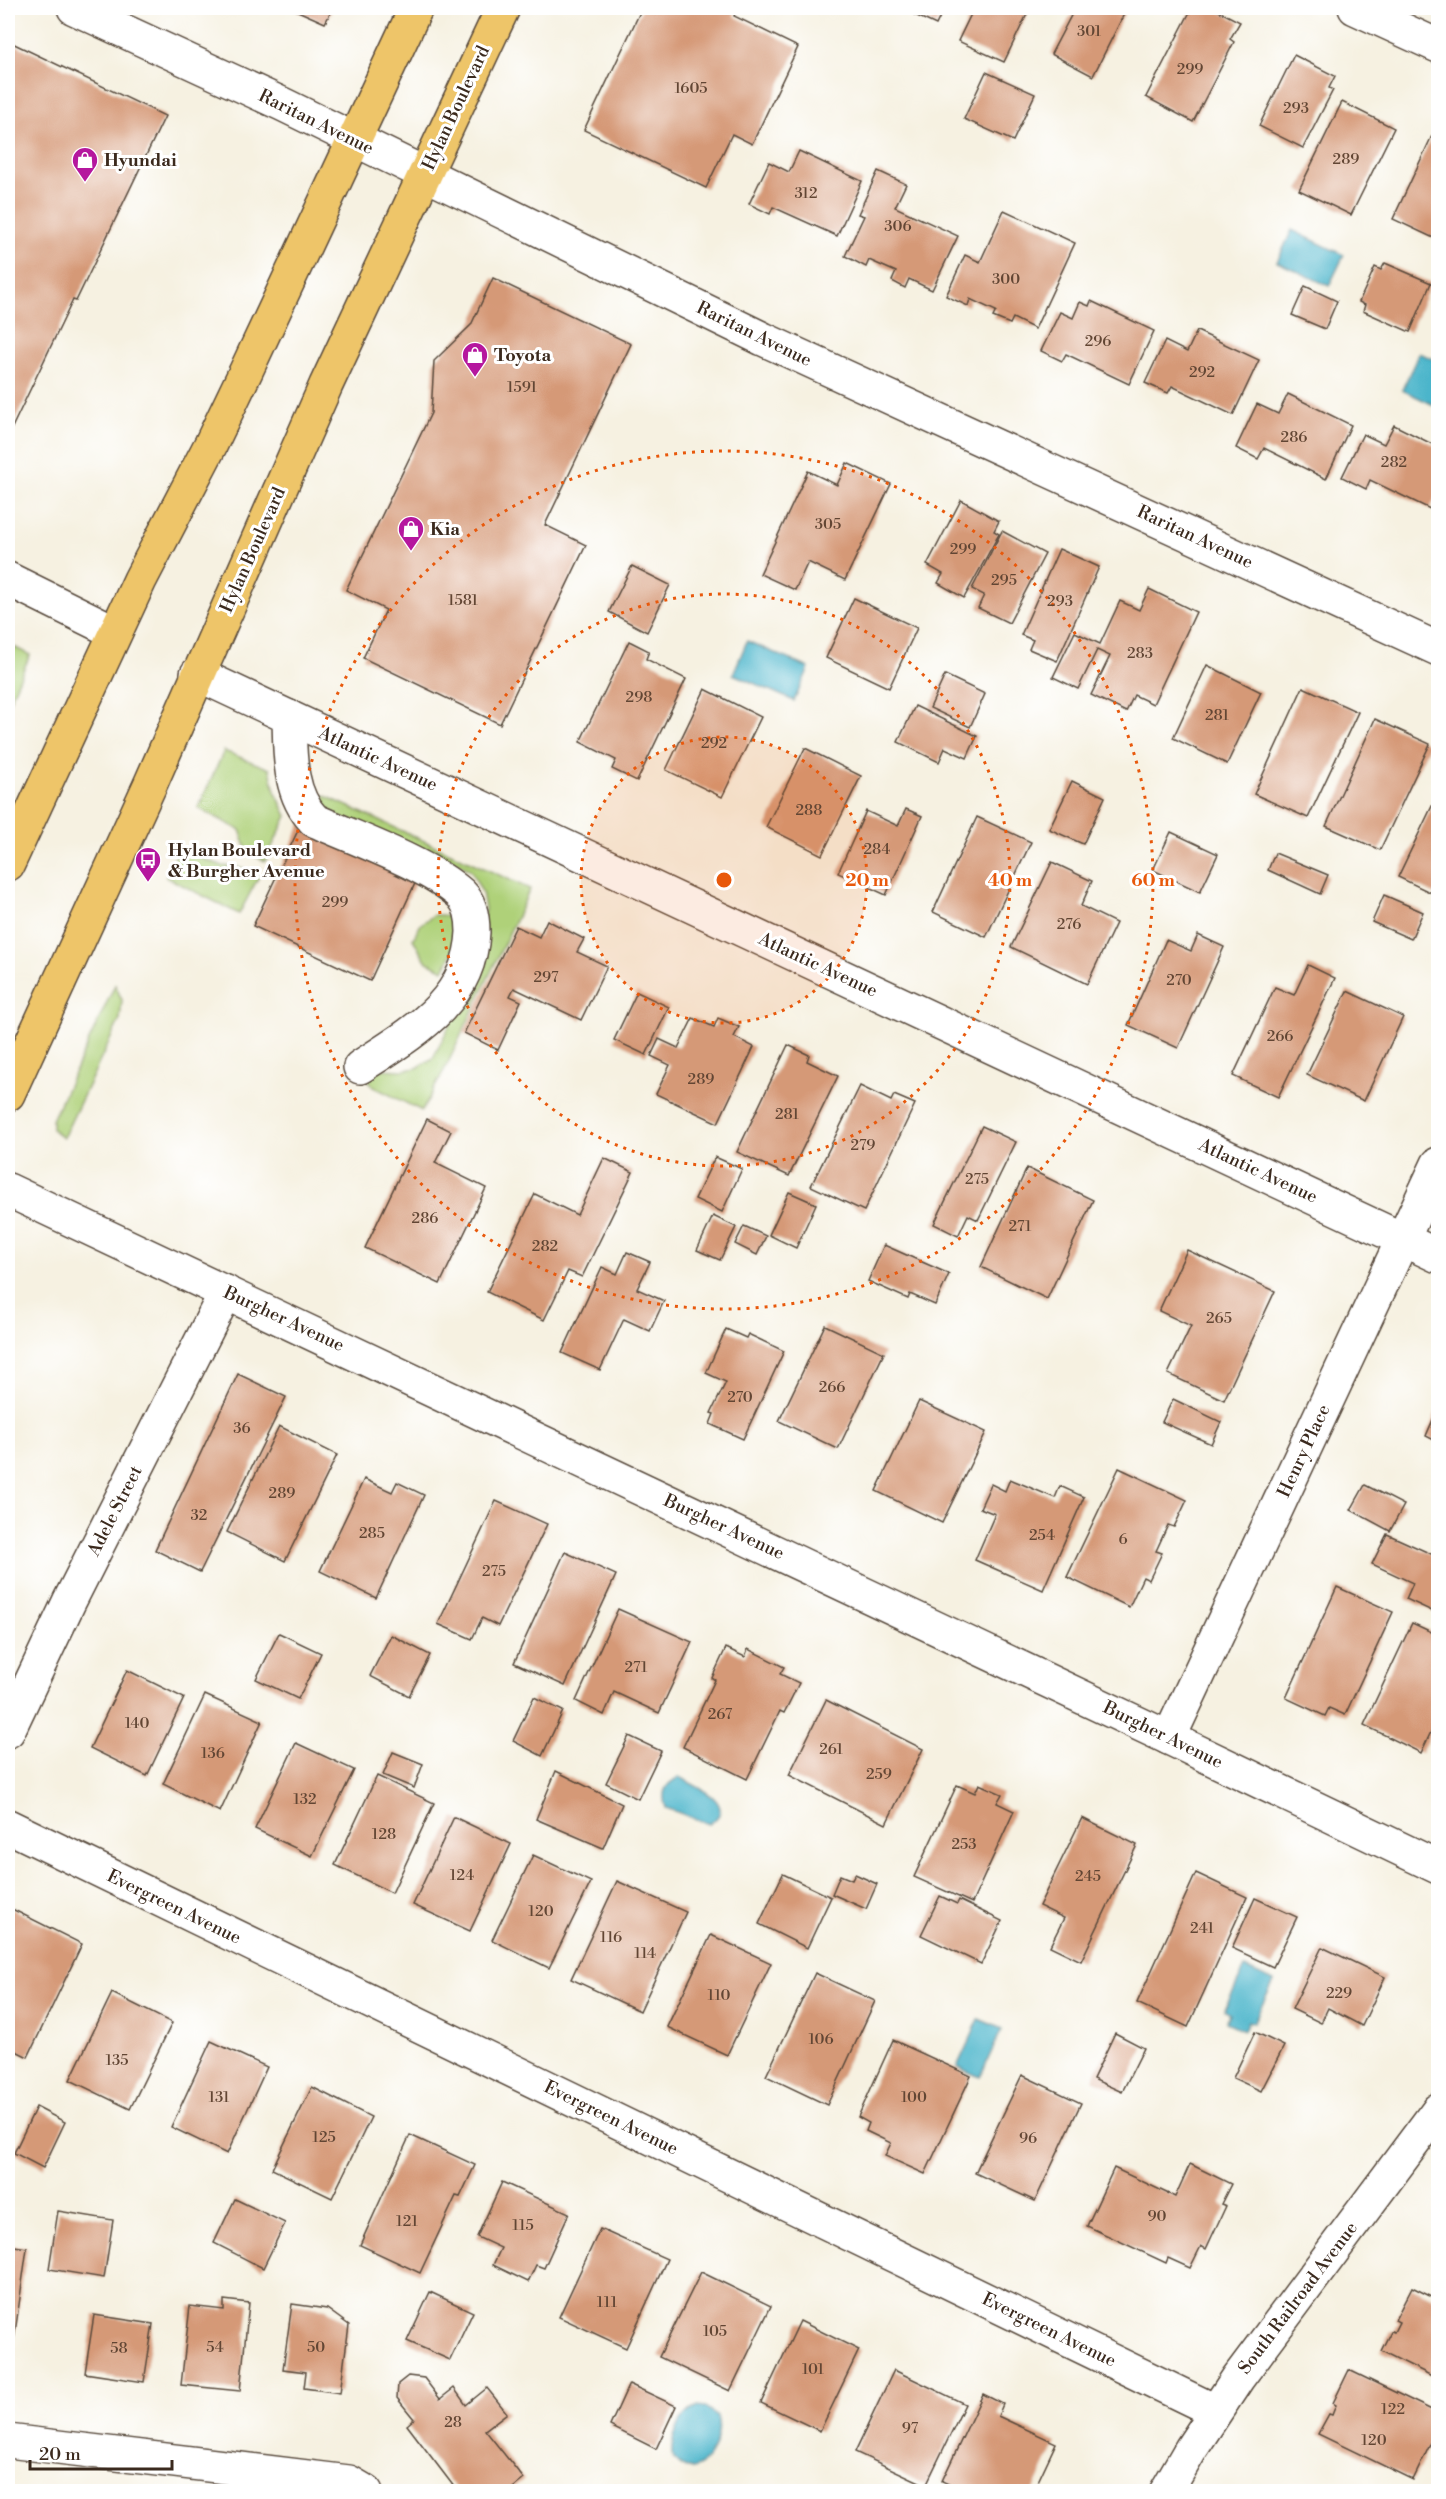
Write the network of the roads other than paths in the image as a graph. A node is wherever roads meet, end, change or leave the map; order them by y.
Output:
1 (74, 8) edge
2 (416, 8) edge
3 (502, 8) edge
4 (1355, 8) edge
5 (1438, 46) edge
6 (354, 140) junction
7 (425, 174) junction
8 (8, 579) edge
9 (115, 633) junction
10 (1438, 649) edge
11 (197, 674) junction
12 (290, 717) junction
13 (8, 864) edge
14 (360, 1066) dead end
15 (8, 1094) edge
16 (1438, 1164) edge
17 (8, 1190) edge
18 (1404, 1239) junction
19 (1438, 1256) edge
20 (226, 1292) junction
21 (8, 1731) edge
22 (1169, 1738) junction
23 (8, 1826) edge
24 (1438, 1867) edge
25 (1438, 2110) edge
26 (1215, 2411) junction
27 (8, 2441) edge
28 (366, 2492) edge
29 (1166, 2492) edge

1 - 6 street, Raritan Avenue
2 - 6 main road
3 - 7 main road, Hylan Boulevard
4 - 5 street
6 - 7 street, Raritan Avenue
6 - 9 main road
7 - 10 street, Raritan Avenue
7 - 11 main road, Hylan Boulevard
8 - 9 street
9 - 13 main road
11 - 12 street, Atlantic Avenue
11 - 15 main road, Hylan Boulevard
12 - 14 street
12 - 18 street, Atlantic Avenue
16 - 18 street, Henry Place
17 - 20 street, Burgher Avenue
18 - 19 street, Atlantic Avenue
18 - 22 street, Henry Place
20 - 21 street, Adele Street
20 - 22 street, Burgher Avenue
22 - 24 street, Burgher Avenue
23 - 26 street, Evergreen Avenue
25 - 26 street, South Railroad Avenue
26 - 29 street, South Railroad Avenue
27 - 28 street

